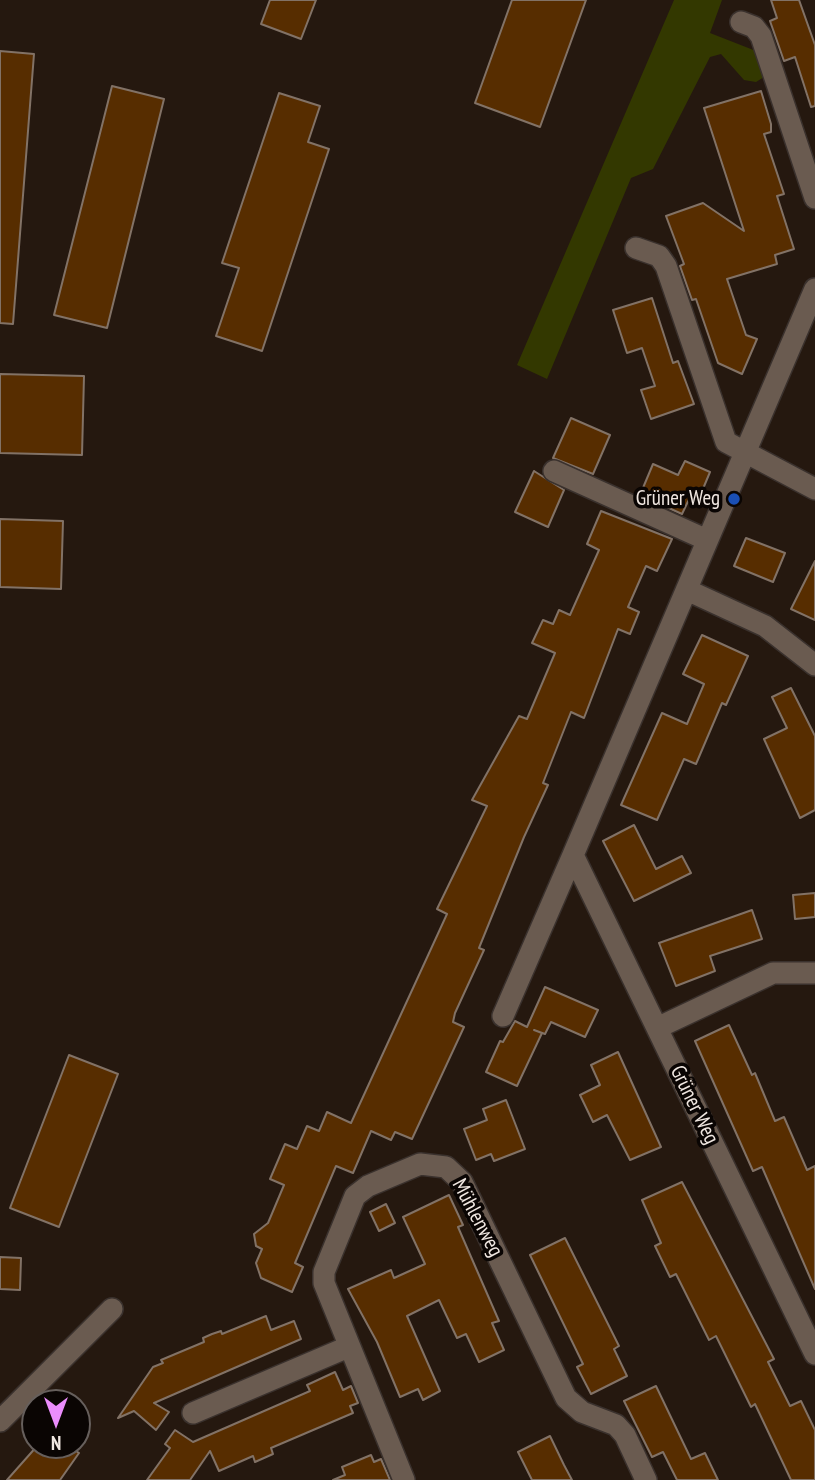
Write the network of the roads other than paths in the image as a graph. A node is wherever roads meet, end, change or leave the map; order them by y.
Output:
1 (741, 22) dead end
2 (815, 198) edge
3 (636, 248) dead end
4 (815, 289) edge
5 (745, 454) junction
6 (554, 471) dead end
7 (815, 489) edge
8 (708, 540) junction
9 (687, 590) junction
10 (815, 666) edge
11 (573, 855) junction
12 (815, 973) edge
13 (503, 1016) dead end
14 (657, 1028) junction
15 (112, 1309) dead end
16 (348, 1347) junction
17 (815, 1354) edge
18 (193, 1413) dead end
19 (0, 1421) edge
20 (404, 1480) edge
21 (646, 1480) edge

1 - 2 street
3 - 5 street
4 - 5 street
5 - 7 street
5 - 8 street
6 - 8 street
8 - 9 street
9 - 10 street
9 - 11 street
11 - 13 street
11 - 14 street, Grüner Weg
12 - 14 street
14 - 17 street, Grüner Weg
15 - 19 street
16 - 18 street
16 - 20 street, Mühlenweg
16 - 21 street, Mühlenweg

